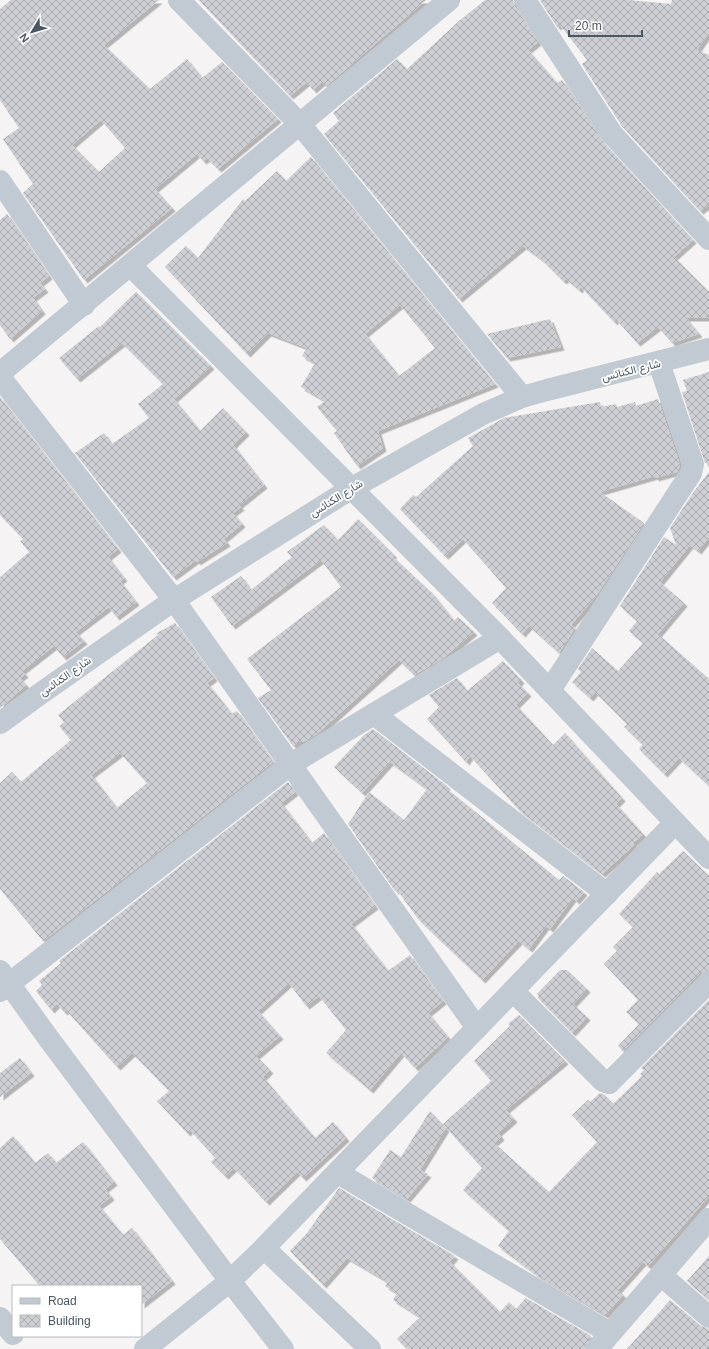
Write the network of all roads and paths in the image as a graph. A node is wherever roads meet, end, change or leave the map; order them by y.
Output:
1 (449, 0) edge
2 (525, 0) edge
3 (187, 3) edge
4 (299, 123) junction
5 (0, 181) edge
6 (709, 239) edge
7 (131, 266) junction
8 (84, 305) junction
9 (709, 350) edge
10 (659, 363) junction
11 (0, 373) edge
12 (0, 378) edge
13 (522, 397) junction
14 (352, 488) junction
15 (174, 600) junction
16 (500, 638) junction
17 (550, 690) junction
18 (374, 714) junction
19 (0, 723) edge
20 (290, 764) junction
21 (675, 823) junction
22 (709, 858) edge
23 (607, 894) junction
24 (3, 982) edge
25 (709, 982) edge
26 (513, 991) junction
27 (477, 1028) junction
28 (338, 1174) junction
29 (709, 1219) edge
30 (264, 1248) junction
31 (661, 1275) junction
32 (230, 1281) junction
33 (0, 1318) edge
34 (709, 1318) edge
35 (12, 1333) edge
36 (16, 1337) edge
37 (604, 1341) edge
38 (25, 1349) edge
39 (145, 1349) edge
40 (283, 1349) edge
41 (370, 1349) edge

1 - 4 street
2 - 6 street
3 - 4 street
4 - 7 street
4 - 13 street
5 - 8 street
7 - 8 street
7 - 14 street
8 - 11 street
9 - 10 street, شارع الكنائس
10 - 13 street, شارع الكنائس
10 - 17 street
12 - 15 street
13 - 14 street, شارع الكنائس
14 - 15 street, شارع الكنائس
14 - 16 street
15 - 19 street, شارع الكنائس
15 - 20 street
16 - 17 street
16 - 18 street
17 - 21 street
18 - 20 street
18 - 23 street
20 - 24 street
20 - 27 street
21 - 22 street
21 - 23 street
23 - 26 street
24 - 32 street
25 - 26 street
26 - 27 street
27 - 28 street
28 - 30 street
28 - 37 street
29 - 31 street
30 - 32 street
30 - 41 street
31 - 34 street
31 - 37 street
32 - 39 street
32 - 40 street
33 - 35 street
36 - 38 street

